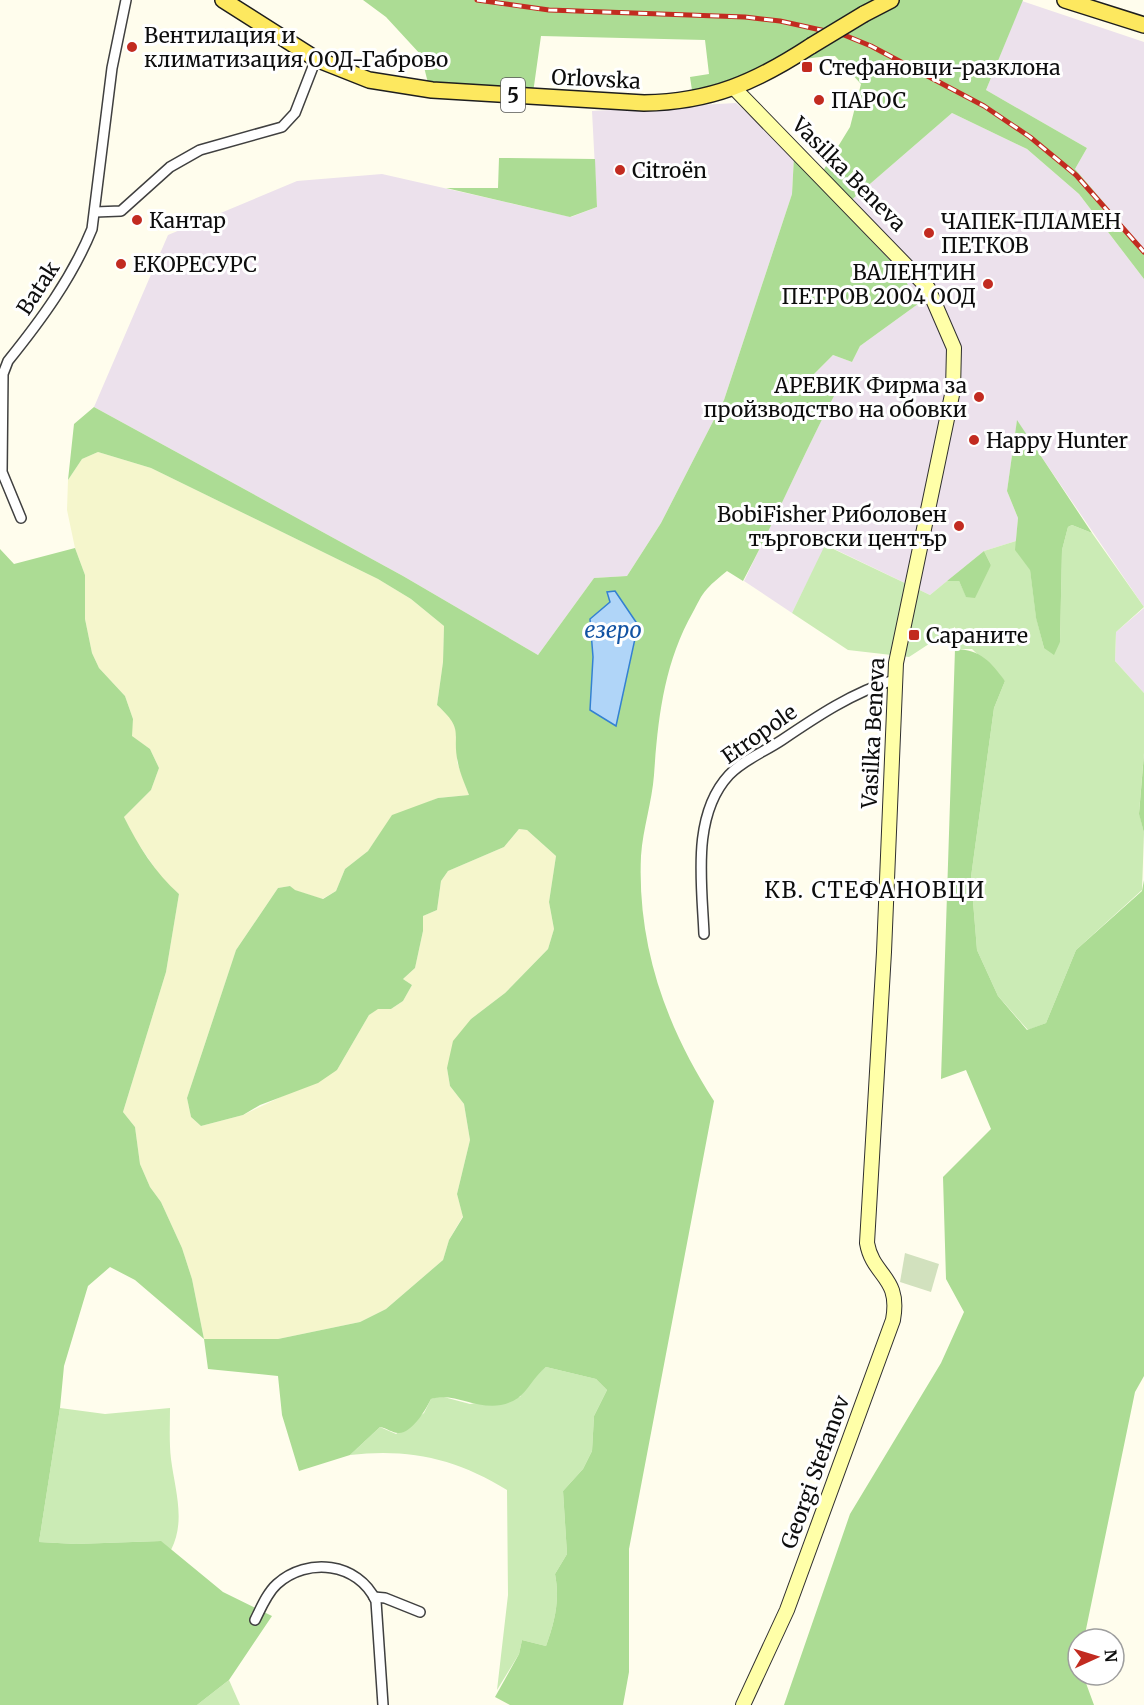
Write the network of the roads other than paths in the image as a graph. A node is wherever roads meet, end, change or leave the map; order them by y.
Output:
1 (126, 0) edge
2 (223, 0) edge
3 (891, 0) edge
4 (1065, 0) edge
5 (1144, 25) edge
6 (316, 59) junction
7 (734, 88) junction
8 (95, 212) junction
9 (21, 518) dead end
10 (894, 680) junction
11 (704, 934) dead end
12 (869, 1253) joint
13 (374, 1597) junction
14 (420, 1612) dead end
15 (255, 1620) dead end
16 (383, 1705) edge
17 (743, 1705) edge

1 - 8 street, Batak
2 - 6 main road, Orlovska / 5
3 - 7 main road, Orlovska / 5, bridge
4 - 5 main road
6 - 7 main road, Orlovska / 5
6 - 8 street
7 - 10 street, Vasilka Beneva
8 - 9 street, Batak
10 - 11 street, Etropole
10 - 12 street, Vasilka Beneva
12 - 17 street, Georgi Stefanov
13 - 14 street
13 - 15 street
13 - 16 street

